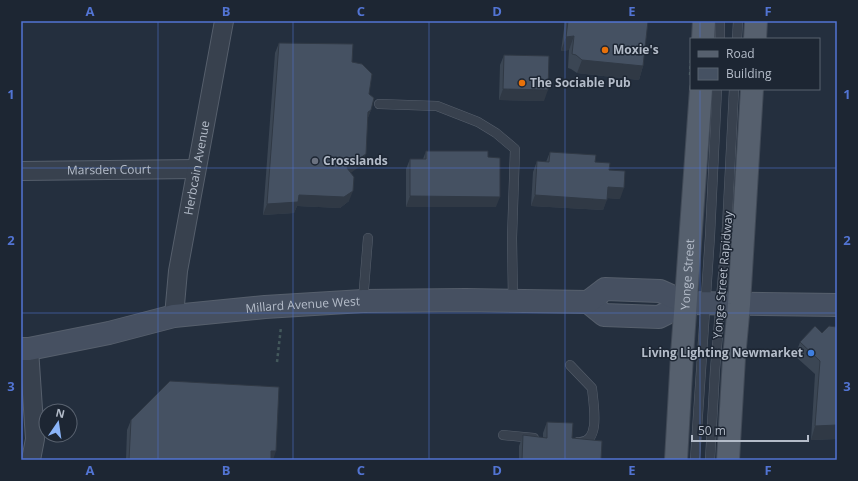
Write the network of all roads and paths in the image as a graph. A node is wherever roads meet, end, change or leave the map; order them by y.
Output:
1 (224, 21) edge
2 (704, 21) edge
3 (720, 21) edge
4 (738, 21) edge
5 (756, 21) edge
6 (703, 38) edge
7 (720, 38) edge
8 (737, 38) edge
9 (755, 38) edge
10 (702, 90) edge
11 (717, 90) edge
12 (734, 90) edge
13 (752, 90) edge
14 (378, 104) dead end
15 (196, 169) junction
16 (21, 171) edge
17 (368, 238) dead end
18 (363, 300) junction
19 (513, 301) junction
20 (713, 303) junction
21 (837, 305) edge
22 (174, 316) junction
23 (281, 327) dead end
24 (25, 349) edge
25 (277, 362) dead end
26 (570, 365) dead end
27 (503, 435) dead end
28 (543, 439) edge
29 (569, 441) edge
30 (31, 460) edge
31 (676, 460) edge
32 (695, 460) edge
33 (710, 460) edge
34 (728, 460) edge

1 - 15 street, Herbcain Avenue
2 - 6 main road
3 - 7 lane
4 - 8 lane
5 - 9 main road
10 - 20 main road, Yonge Street
11 - 20 lane, Yonge Street Rapidway
12 - 20 lane, Yonge Street Rapidway
13 - 20 main road, Yonge Street
14 - 19 lane
15 - 16 street, Marsden Court
15 - 22 street, Herbcain Avenue
17 - 18 lane
18 - 19 main road, Millard Avenue West
18 - 22 main road, Millard Avenue West
19 - 20 main road, Millard Avenue West
20 - 21 main road
20 - 31 main road, Yonge Street
20 - 32 lane, Yonge Street Rapidway
20 - 33 lane, Yonge Street Rapidway
20 - 34 main road, Yonge Street
22 - 24 main road, Millard Avenue West
23 - 25 path
24 - 30 street
26 - 29 lane
27 - 28 lane

